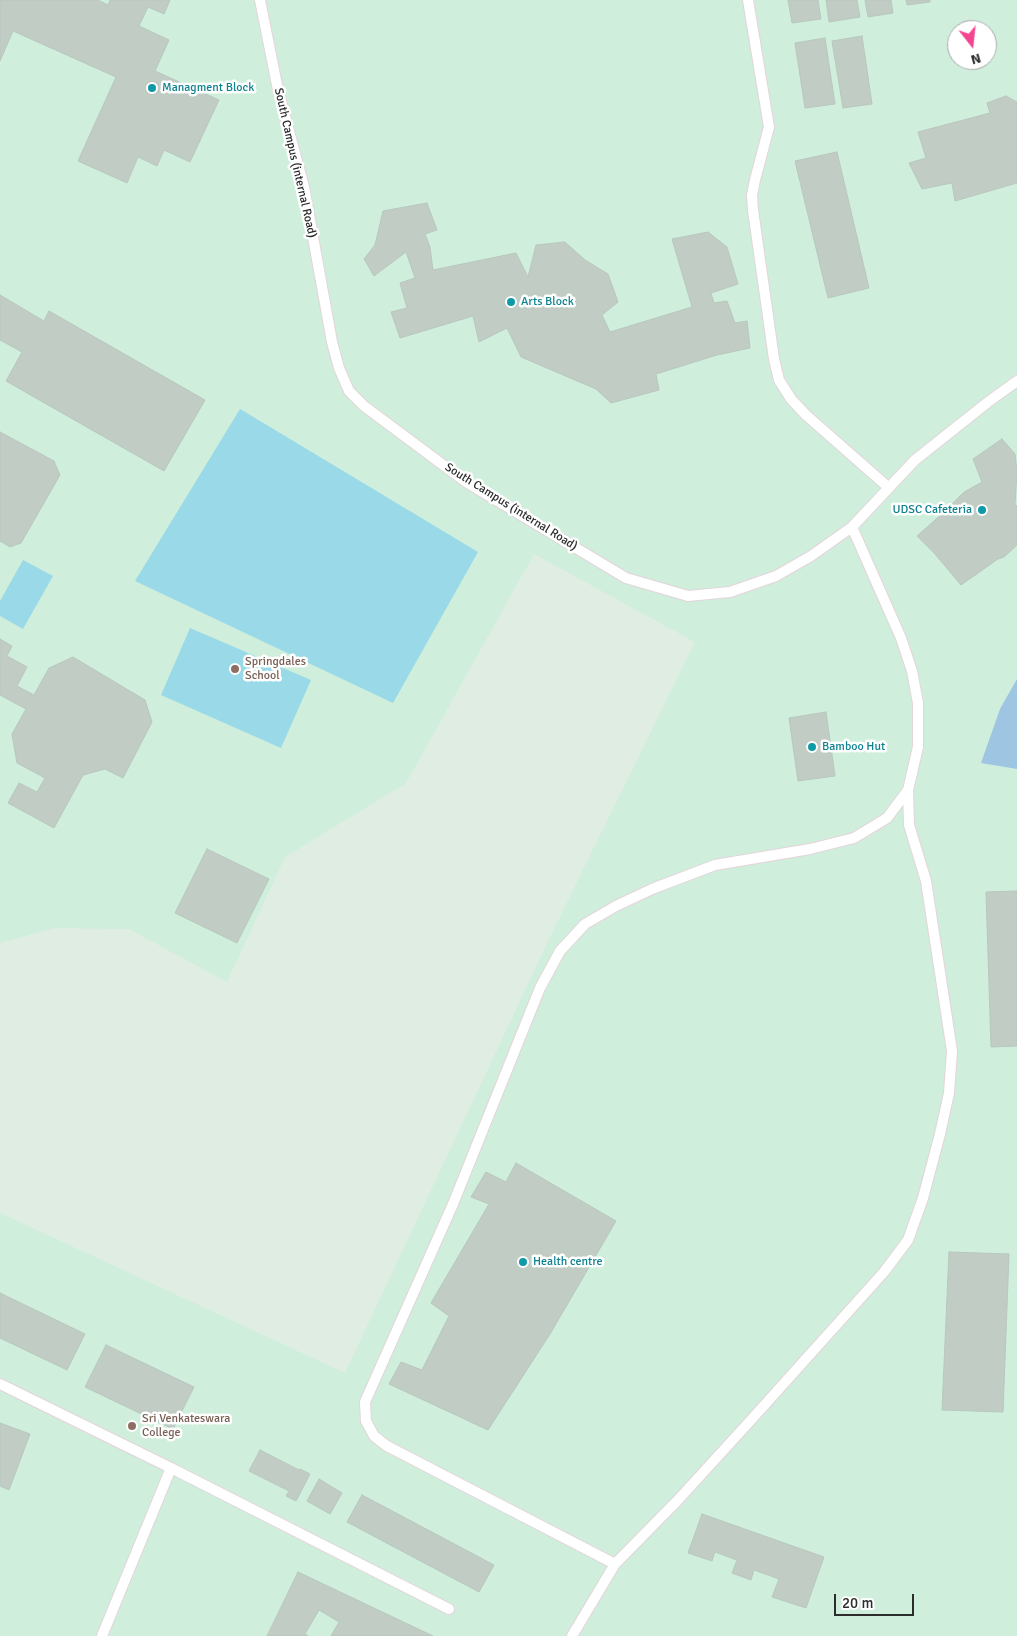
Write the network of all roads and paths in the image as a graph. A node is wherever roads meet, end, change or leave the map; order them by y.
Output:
1 (260, 0) edge
2 (748, 0) edge
3 (1017, 380) edge
4 (888, 488) junction
5 (852, 527) junction
6 (908, 790) junction
7 (0, 1384) edge
8 (171, 1468) junction
9 (615, 1564) junction
10 (449, 1609) dead end
11 (102, 1636) edge
12 (572, 1636) edge

1 - 5 lane, South Campus (internal Road)
2 - 4 lane
3 - 4 lane, South Campus (internal Road)
4 - 5 lane, South Campus (internal Road)
5 - 6 lane
6 - 9 lane
6 - 9 lane
7 - 8 lane
8 - 10 lane
8 - 11 lane
9 - 12 lane

